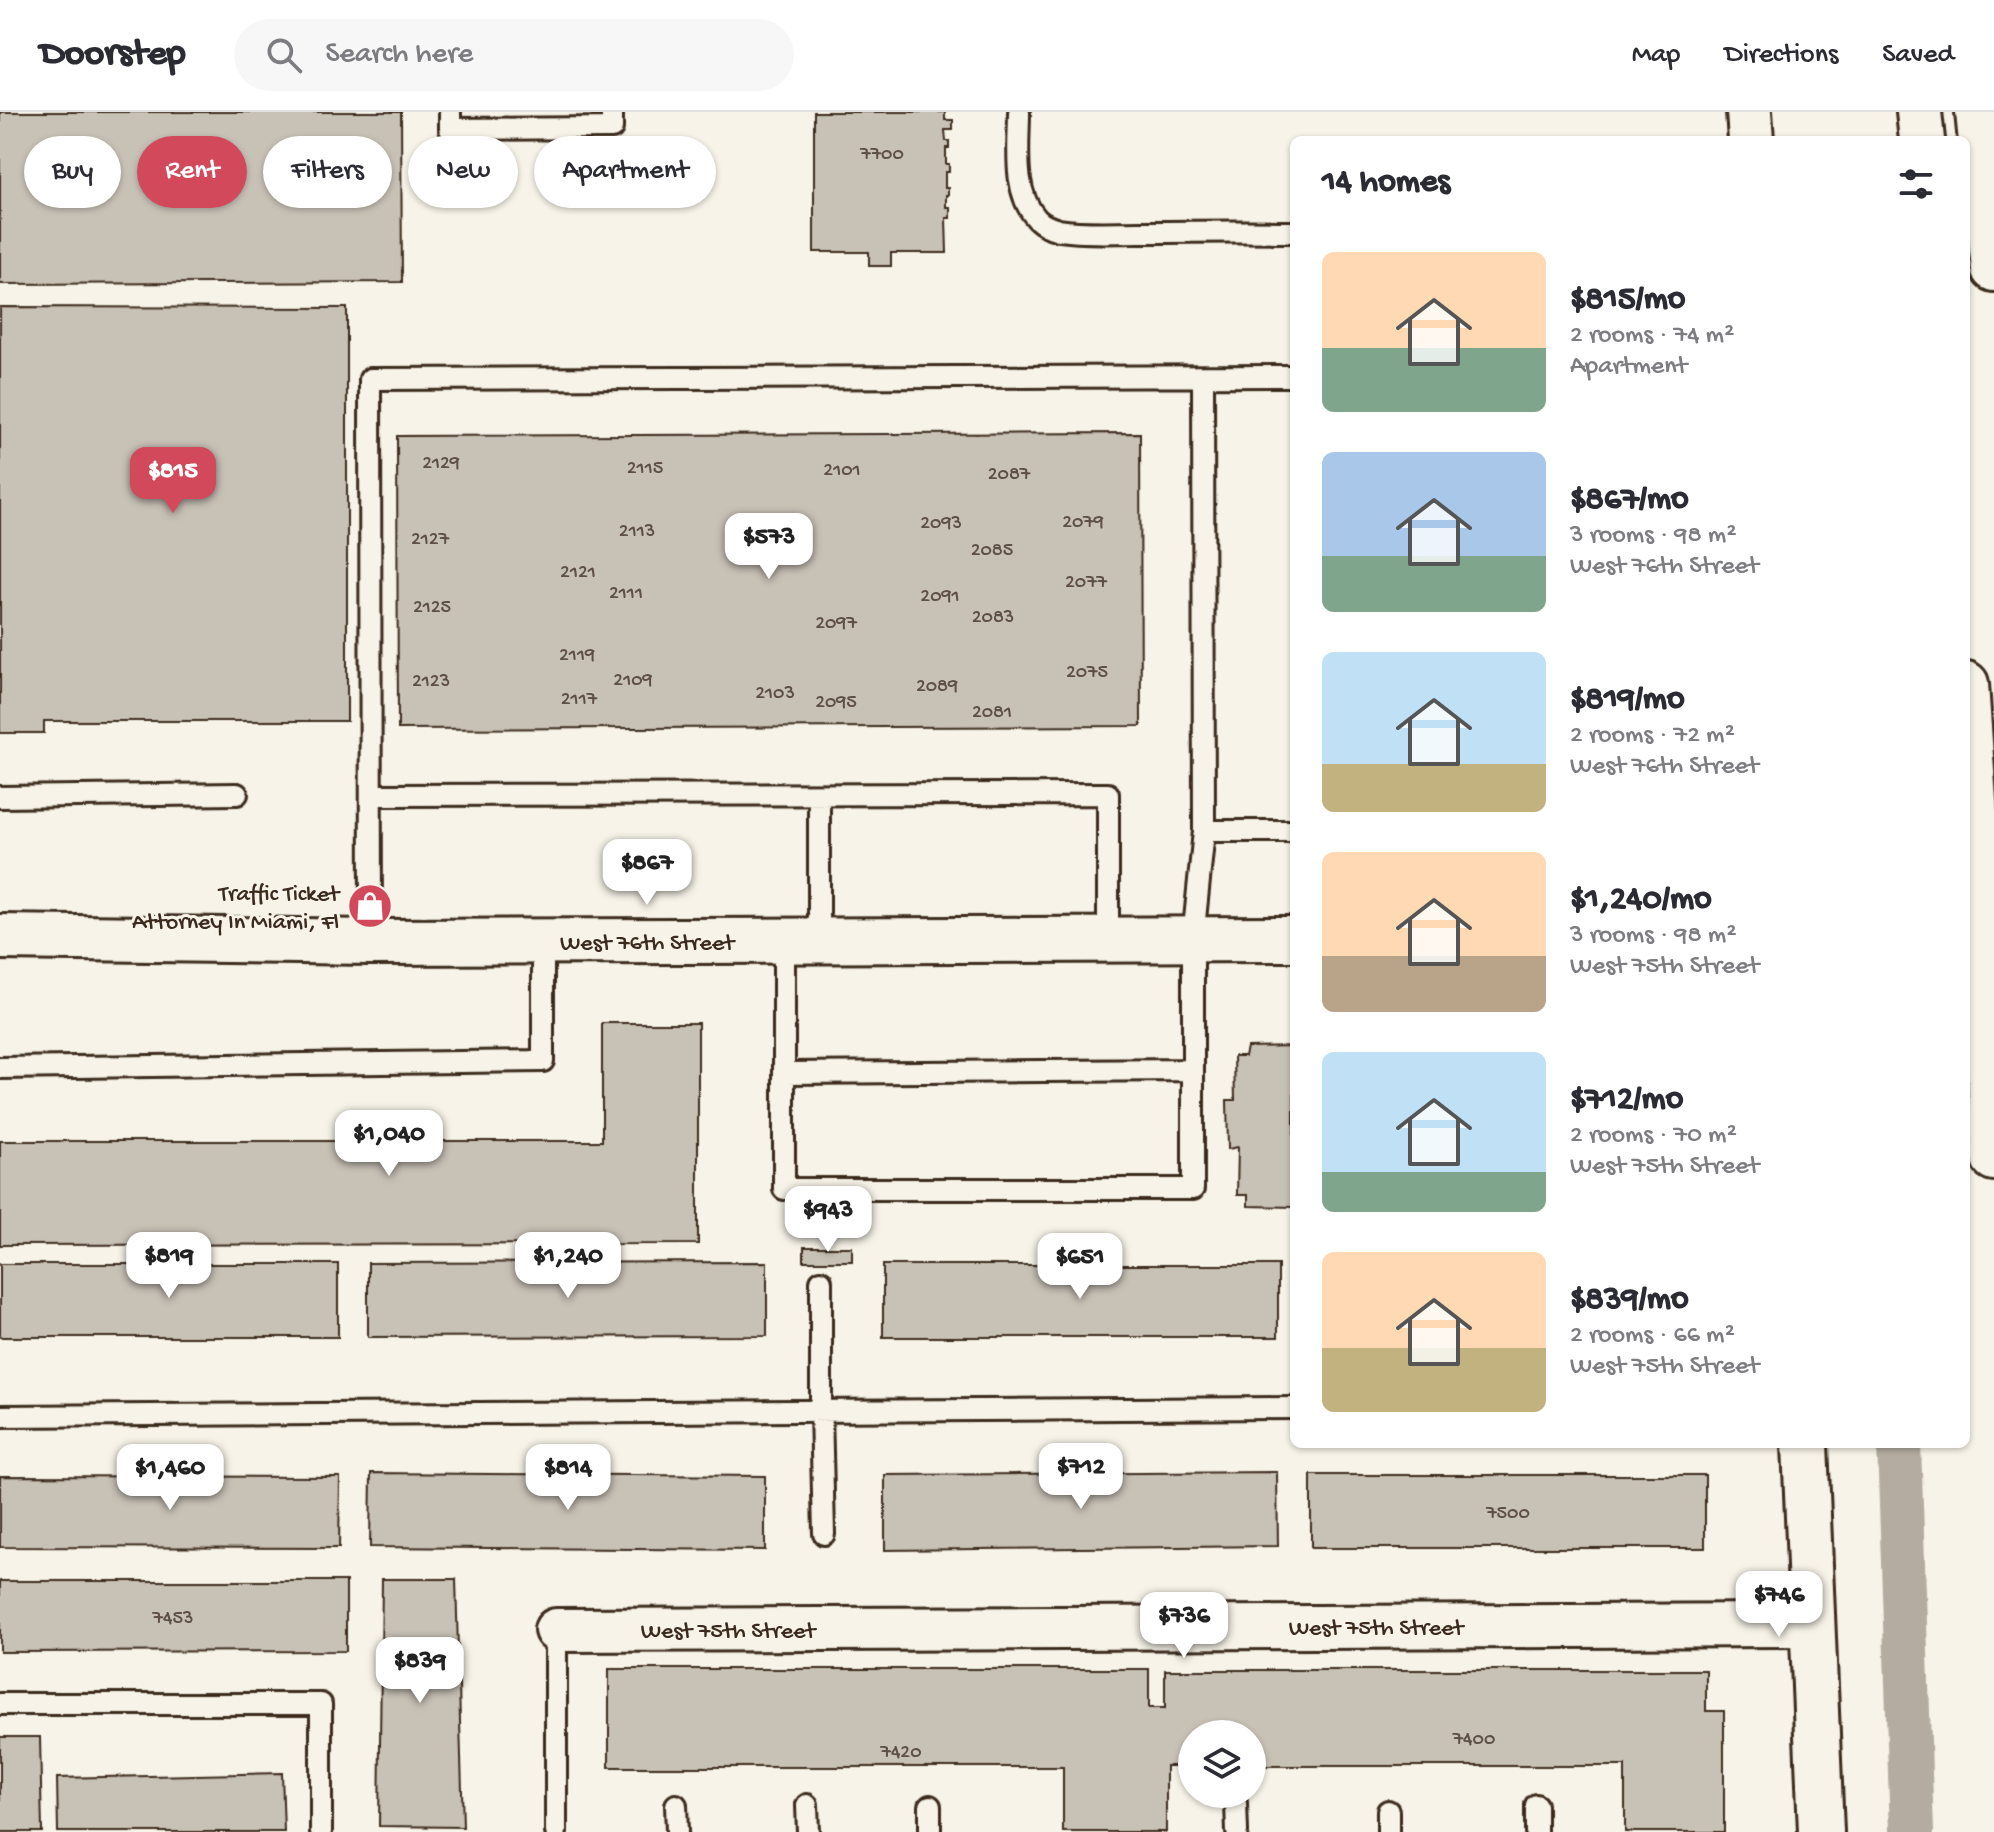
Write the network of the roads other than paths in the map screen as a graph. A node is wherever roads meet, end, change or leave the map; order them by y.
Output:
1 (450, 112) edge
2 (612, 112) edge
3 (1019, 112) edge
4 (1749, 112) edge
5 (1919, 112) edge
6 (1978, 112) edge
7 (1751, 136) edge
8 (1922, 136) edge
9 (1290, 232) edge
10 (1994, 269) edge
11 (1290, 376) edge
12 (1203, 377) junction
13 (1970, 742) edge
14 (237, 794) dead end
15 (371, 795) junction
16 (819, 795) junction
17 (0, 797) edge
18 (1204, 831) junction
19 (1290, 831) edge
20 (0, 937) edge
21 (1108, 939) junction
22 (1193, 939) junction
23 (1290, 939) edge
24 (802, 940) junction
25 (371, 942) junction
26 (543, 942) junction
27 (0, 1068) edge
28 (1193, 1070) junction
29 (784, 1073) junction
30 (1994, 1158) edge
31 (821, 1281) dead end
32 (1290, 1408) edge
33 (821, 1411) junction
34 (0, 1416) edge
35 (1805, 1448) edge
36 (824, 1534) dead end
37 (1813, 1625) junction
38 (556, 1630) joint
39 (0, 1704) edge
40 (676, 1805) dead end
41 (807, 1805) dead end
42 (1536, 1805) dead end
43 (930, 1806) dead end
44 (1236, 1808) edge
45 (321, 1832) edge
46 (556, 1832) edge
47 (677, 1832) edge
48 (808, 1832) edge
49 (930, 1832) edge
50 (1237, 1832) edge
51 (1536, 1832) edge
52 (1821, 1832) edge

1 - 2 lane
3 - 9 lane
4 - 7 main road
5 - 8 main road
6 - 10 main road
11 - 12 lane
12 - 15 lane
12 - 18 lane
13 - 30 main road
14 - 17 lane
15 - 16 lane
15 - 25 lane
16 - 21 lane
16 - 24 lane
18 - 19 lane
18 - 22 lane
20 - 25 main road, West 76th Street
21 - 22 main road, West 76th Street
21 - 24 main road, West 76th Street
22 - 23 main road, West 76th Street
22 - 28 lane
24 - 26 main road, West 76th Street
24 - 29 lane
25 - 26 main road, West 76th Street
26 - 27 lane
28 - 29 lane
28 - 29 lane
31 - 33 lane
32 - 33 lane
33 - 34 lane
33 - 36 lane
35 - 37 main road
37 - 38 street, West 75th Street
37 - 52 main road
38 - 46 lane
39 - 45 lane
40 - 47 lane
41 - 48 lane
42 - 51 lane
43 - 49 lane
44 - 50 lane

